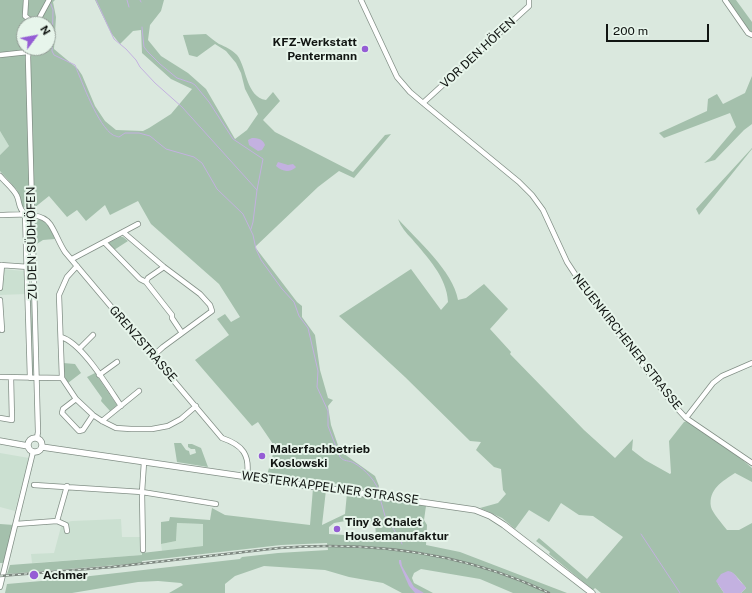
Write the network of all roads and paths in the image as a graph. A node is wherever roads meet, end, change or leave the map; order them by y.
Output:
1 (26, 0) edge
2 (361, 0) edge
3 (529, 0) edge
4 (724, 0) edge
5 (49, 1) edge
6 (25, 16) edge
7 (40, 16) edge
8 (752, 35) edge
9 (16, 52) edge
10 (0, 55) edge
11 (29, 56) edge
12 (423, 103) junction
13 (0, 176) edge
14 (25, 214) junction
15 (31, 214) junction
16 (0, 215) edge
17 (138, 224) dead end
18 (123, 232) junction
19 (104, 242) junction
20 (72, 259) junction
21 (1, 265) edge
22 (26, 266) junction
23 (77, 266) junction
24 (33, 267) junction
25 (164, 267) junction
26 (146, 282) junction
27 (0, 288) edge
28 (0, 300) edge
29 (2, 330) dead end
30 (182, 333) junction
31 (93, 335) dead end
32 (61, 338) junction
33 (79, 349) junction
34 (153, 356) junction
35 (117, 362) dead end
36 (752, 363) edge
37 (99, 375) junction
38 (0, 377) edge
39 (10, 377) junction
40 (33, 378) junction
41 (62, 378) junction
42 (139, 391) dead end
43 (76, 399) junction
44 (121, 406) junction
45 (196, 406) junction
46 (93, 415) junction
47 (0, 418) edge
48 (686, 418) junction
49 (102, 421) junction
50 (37, 438) junction
51 (0, 441) edge
52 (28, 446) junction
53 (42, 447) junction
54 (34, 452) junction
55 (144, 462) junction
56 (752, 463) edge
57 (247, 476) junction
58 (34, 484) dead end
59 (67, 486) junction
60 (142, 492) junction
61 (216, 504) dead end
62 (57, 521) junction
63 (16, 524) junction
64 (67, 531) dead end
65 (143, 550) dead end
66 (0, 587) edge
67 (592, 593) edge

1 - 6 street
2 - 12 street, NEUENKIRCHENER STRASSE
3 - 12 street, VOR DEN HÖFEN
4 - 8 street
5 - 7 street
9 - 10 street
11 - 15 street, ZU DEN SÜDHÖFEN
12 - 48 street, NEUENKIRCHENER STRASSE
13 - 14 street
14 - 15 street
14 - 16 street
14 - 22 street
15 - 20 street, GRENZSTRASSE
15 - 24 street, ZU DEN SÜDHÖFEN
17 - 18 street
18 - 19 street
18 - 25 street
19 - 20 street
19 - 26 street
20 - 23 street, GRENZSTRASSE
21 - 22 street
21 - 27 street
22 - 24 street
22 - 40 street
23 - 32 street
23 - 34 street, GRENZSTRASSE
24 - 40 street, ZU DEN SÜDHÖFEN
25 - 26 street
25 - 30 street
26 - 30 street
28 - 29 street
30 - 34 street
31 - 33 street
32 - 33 street
32 - 41 street
33 - 37 street
34 - 45 street, GRENZSTRASSE
35 - 37 street
36 - 48 street
37 - 44 street
38 - 39 street
39 - 40 street
39 - 47 street
40 - 41 street
40 - 50 street, ZU DEN SÜDHÖFEN
41 - 43 street
42 - 44 street
43 - 46 street
43 - 46 street
44 - 49 street
45 - 49 street
45 - 57 street, GRENZSTRASSE
46 - 49 street
48 - 56 street, NEUENKIRCHENER STRASSE
50 - 52 main road
50 - 53 main road
51 - 52 main road
52 - 54 main road
53 - 54 main road
53 - 55 main road, WESTERKAPPELNER STRASSE
54 - 63 street
55 - 57 main road, WESTERKAPPELNER STRASSE
55 - 60 street
57 - 67 main road, WESTERKAPPELNER STRASSE
58 - 59 street
59 - 60 street
59 - 62 street
60 - 61 street
60 - 65 street
62 - 63 street
62 - 64 street
63 - 66 street

